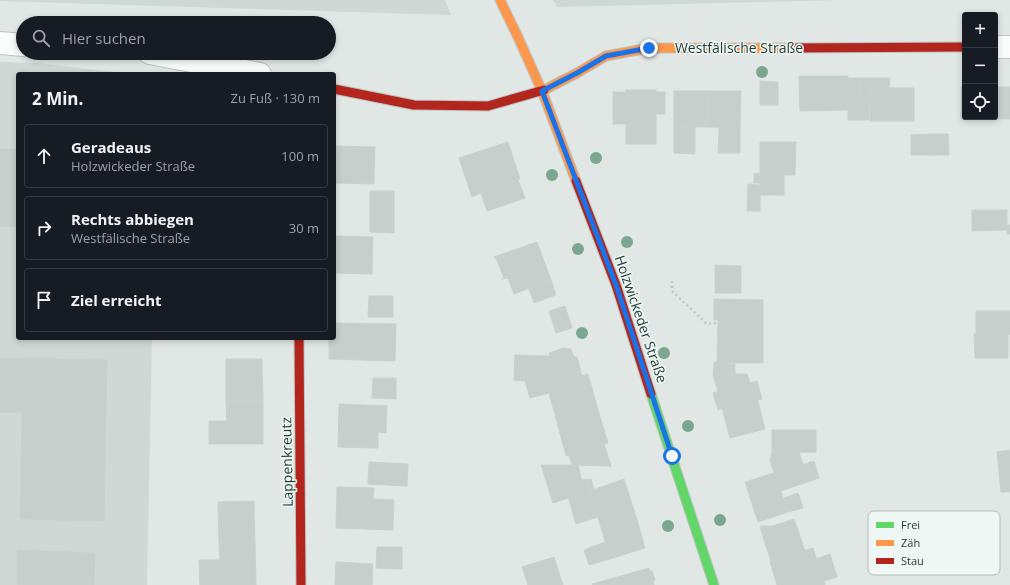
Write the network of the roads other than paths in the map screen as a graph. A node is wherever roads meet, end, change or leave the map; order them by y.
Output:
1 (500, 0) edge
2 (0, 43) edge
3 (16, 44) edge
4 (962, 47) edge
5 (998, 47) edge
6 (1010, 47) edge
7 (187, 60) edge
8 (250, 72) edge
9 (336, 89) edge
10 (542, 91) junction
11 (299, 340) edge
12 (301, 585) edge
13 (714, 585) edge

1 - 10 street, Holzwickeder Straße
2 - 3 street
4 - 10 street, Westfälische Straße
5 - 6 street
7 - 8 street
9 - 10 street, Westfälische Straße
10 - 13 street, Holzwickeder Straße
11 - 12 street, Lappenkreutz

